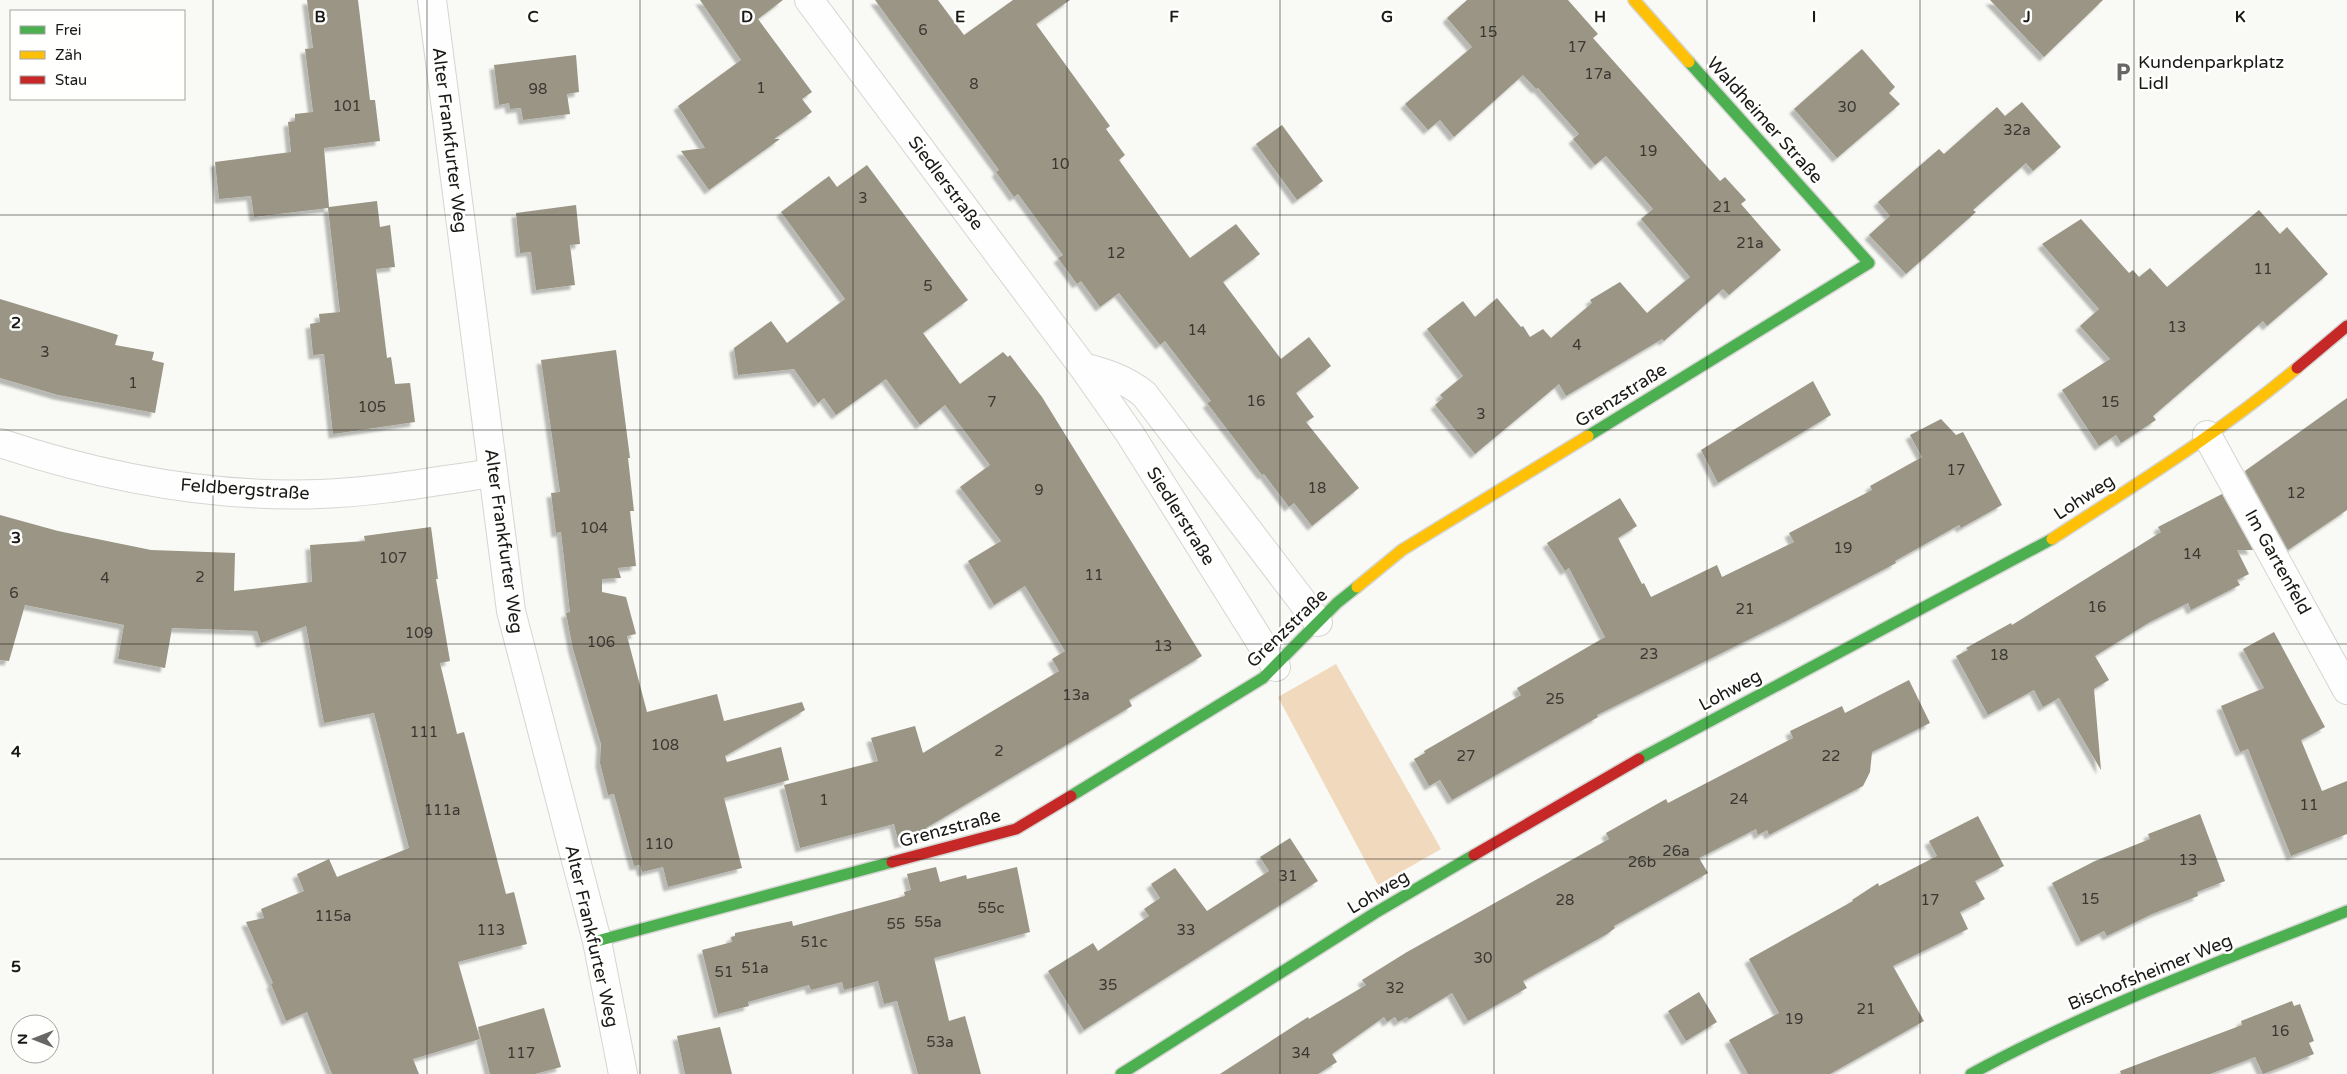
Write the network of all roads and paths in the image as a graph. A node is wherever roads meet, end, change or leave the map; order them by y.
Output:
1 (432, 0) edge
2 (809, 0) edge
3 (1634, 0) edge
4 (1869, 263) joint
5 (2347, 326) edge
6 (1083, 366) junction
7 (2207, 435) junction
8 (0, 443) edge
9 (493, 473) junction
10 (1318, 622) junction
11 (1276, 667) junction
12 (2347, 690) edge
13 (2347, 911) edge
14 (597, 941) junction
15 (623, 1074) edge
16 (1121, 1074) edge
17 (1971, 1074) edge

1 - 9 street, Alter Frankfurter Weg
2 - 6 street, Siedlerstraße
3 - 4 street, Waldheimer Straße
4 - 10 street, Grenzstraße
5 - 7 street, Lohweg
6 - 10 street
6 - 11 street, Siedlerstraße
7 - 12 street, Im Gartenfeld
7 - 16 street, Lohweg
8 - 9 street, Feldbergstraße
9 - 14 street, Alter Frankfurter Weg
10 - 11 street, Grenzstraße
11 - 14 street, Grenzstraße
13 - 17 street, Bischofsheimer Weg
14 - 15 street, Alter Frankfurter Weg

